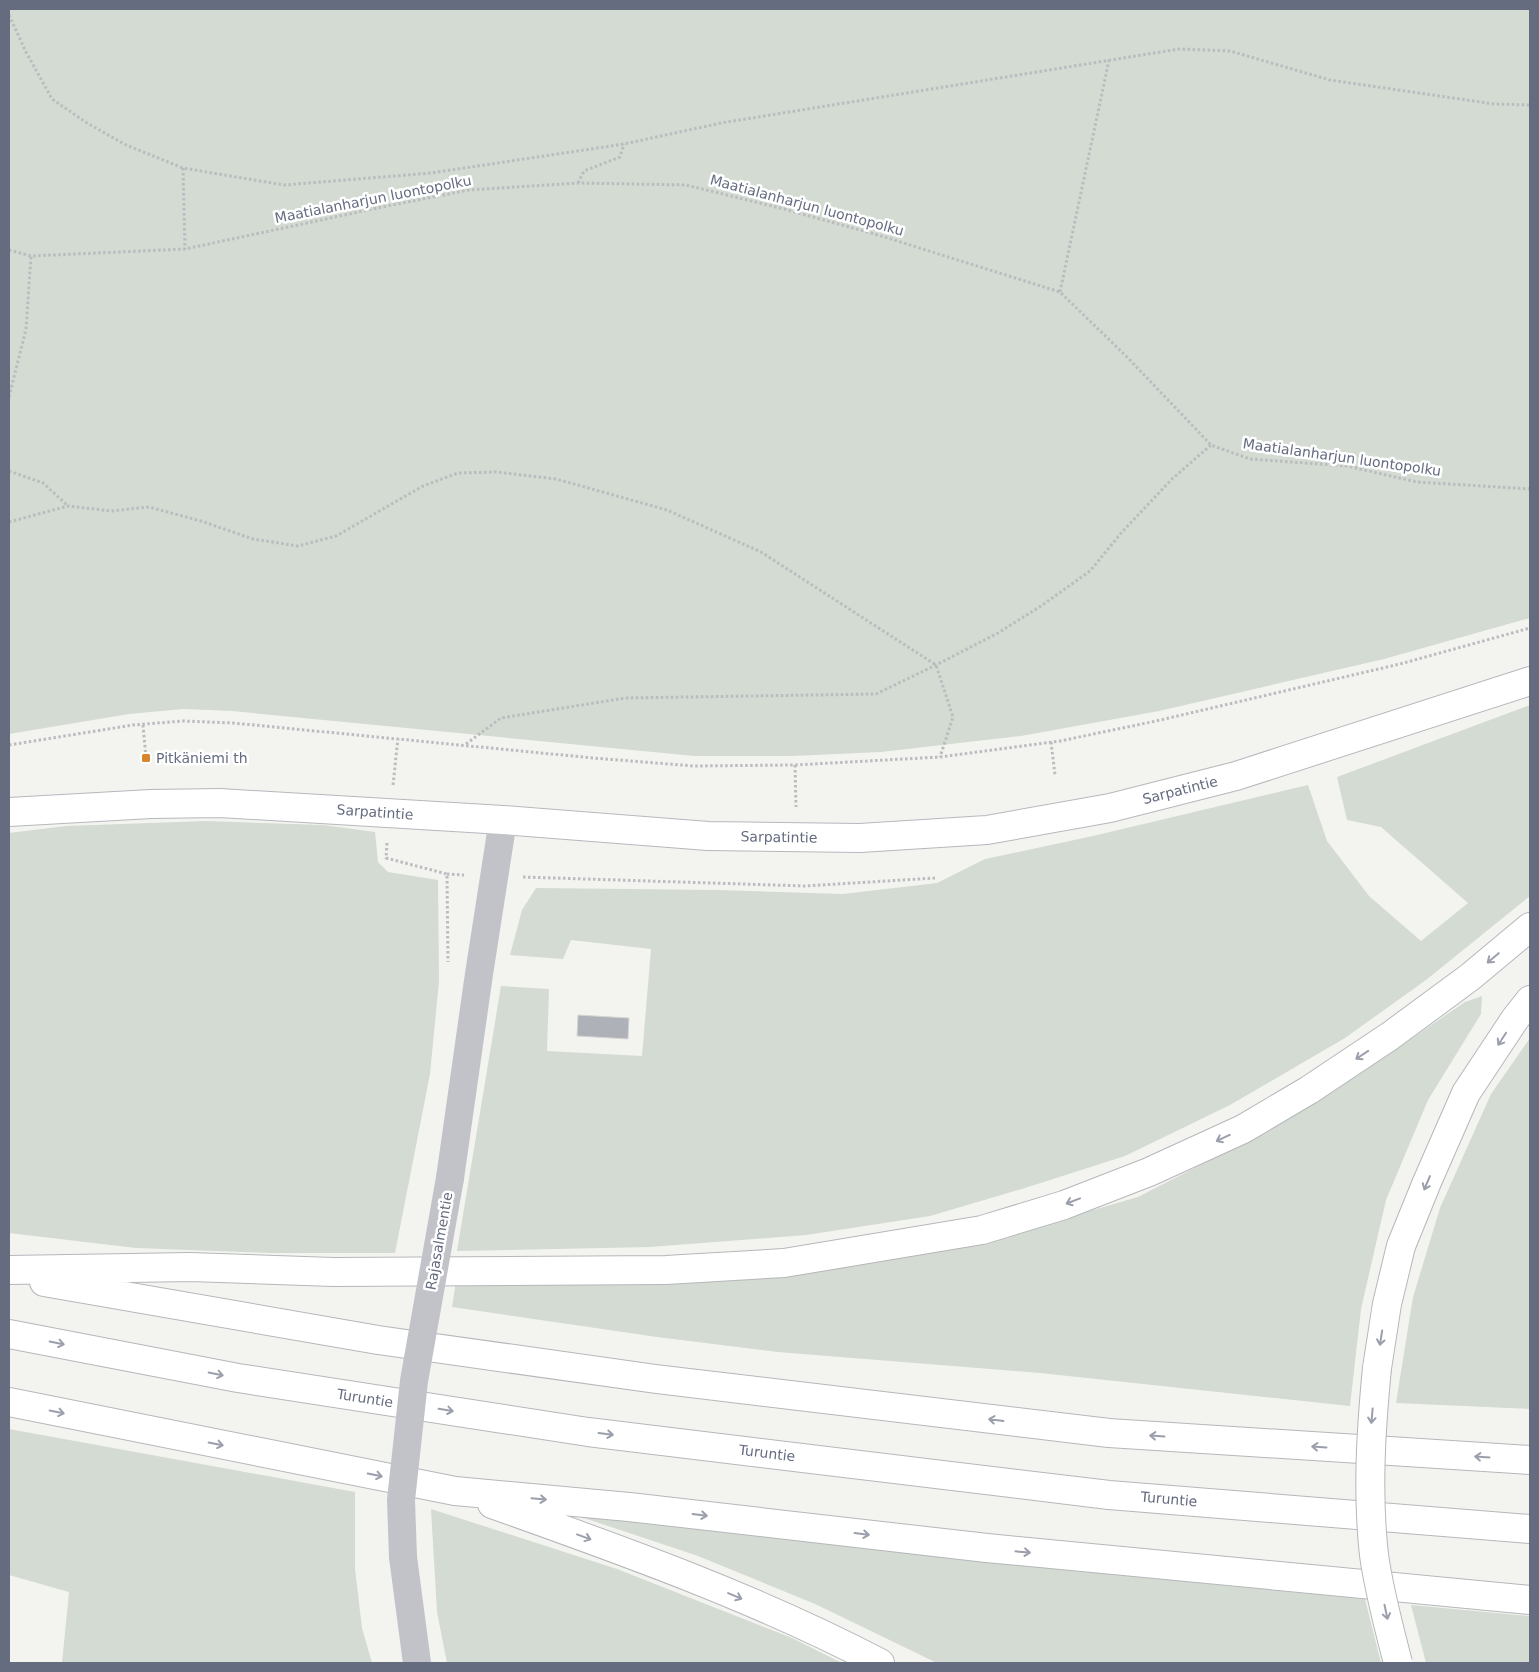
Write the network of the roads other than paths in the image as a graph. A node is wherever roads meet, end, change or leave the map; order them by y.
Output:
1 (1530, 681) edge
2 (9, 812) edge
3 (503, 820) junction
4 (1530, 927) edge
5 (1530, 1000) edge
6 (9, 1270) edge
7 (9, 1276) edge
8 (9, 1334) edge
9 (9, 1402) edge
10 (1530, 1460) edge
11 (455, 1491) junction
12 (1530, 1529) edge
13 (1530, 1600) edge
14 (417, 1663) edge
15 (880, 1663) edge
16 (1398, 1663) edge

1 - 3 main road, Sarpatintie
2 - 3 main road, Sarpatintie
3 - 14 street, Rajasalmentie, bridge
4 -> 6 main road
5 -> 16 main road, bridge
10 -> 7 main road
8 -> 12 main road, Turuntie
9 -> 11 main road
11 -> 13 main road
11 -> 15 main road

